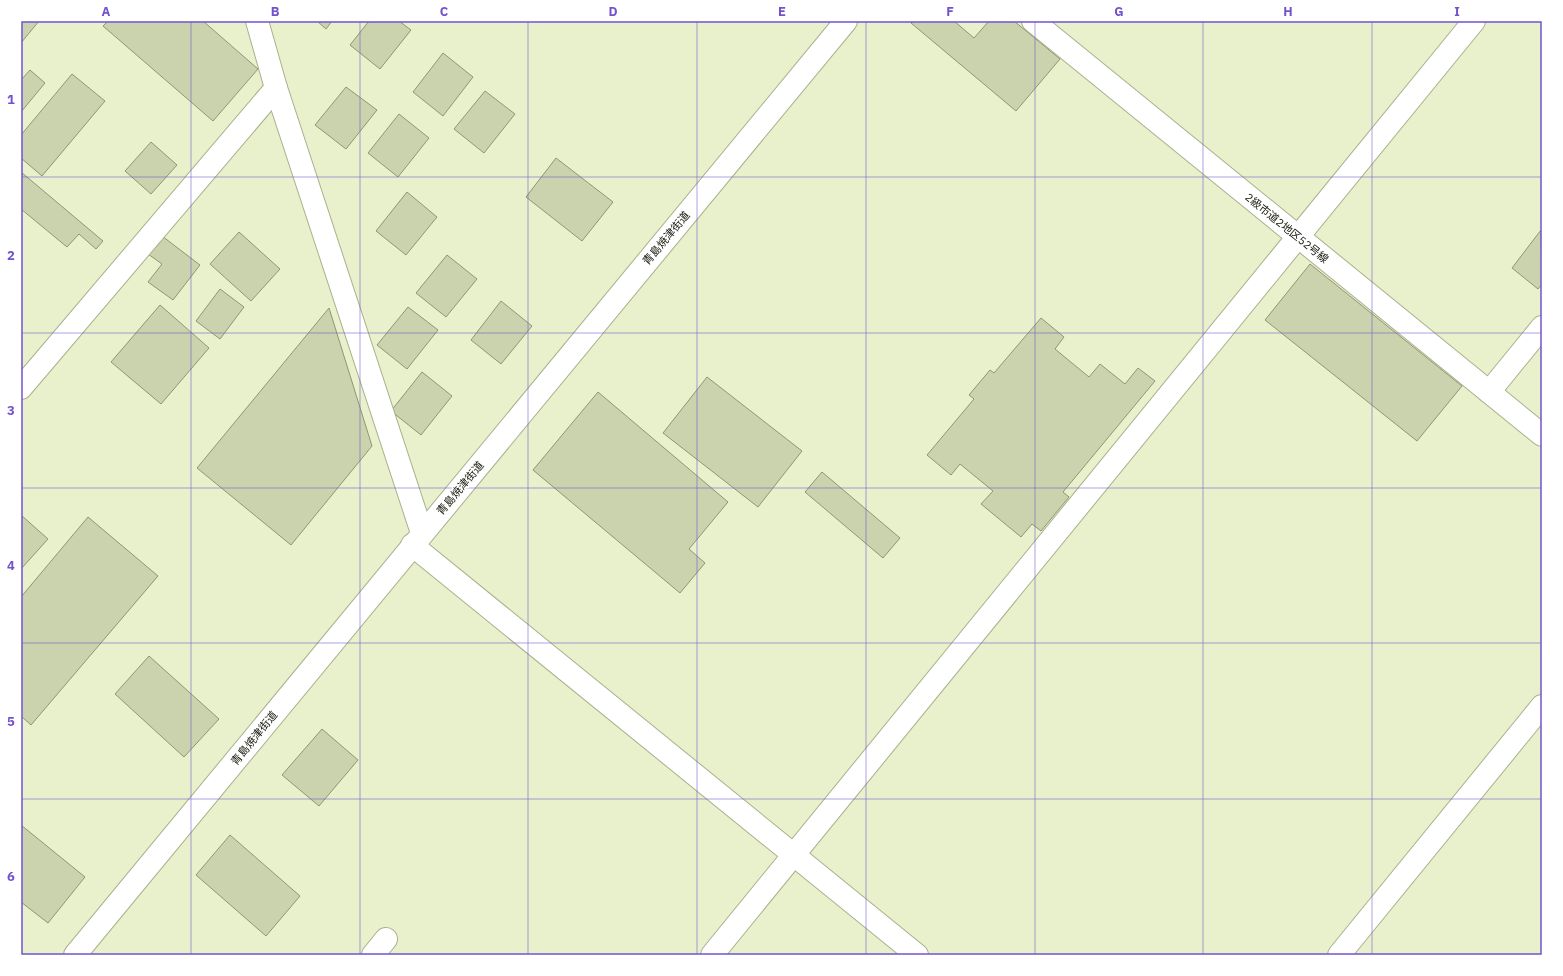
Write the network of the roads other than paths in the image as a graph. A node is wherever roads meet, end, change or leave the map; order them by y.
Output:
1 (256, 21) edge
2 (846, 21) edge
3 (1033, 21) edge
4 (1474, 21) edge
5 (276, 88) junction
6 (1298, 237) junction
7 (1542, 327) edge
8 (21, 388) edge
9 (1489, 392) junction
10 (1542, 434) edge
11 (417, 539) junction
12 (1542, 706) edge
13 (794, 855) junction
14 (75, 955) edge
15 (712, 955) edge
16 (917, 955) edge
17 (1339, 955) edge

1 - 5 street
2 - 11 street, 青島焼津街道
3 - 6 street, 2級市道2地区52号線
4 - 6 street
5 - 8 street
5 - 11 street
6 - 9 street, 2級市道2地区52号線
6 - 13 street
7 - 9 street
9 - 10 street, 2級市道2地区52号線
11 - 13 street
11 - 14 street, 青島焼津街道
12 - 17 street
13 - 15 street
13 - 16 street

